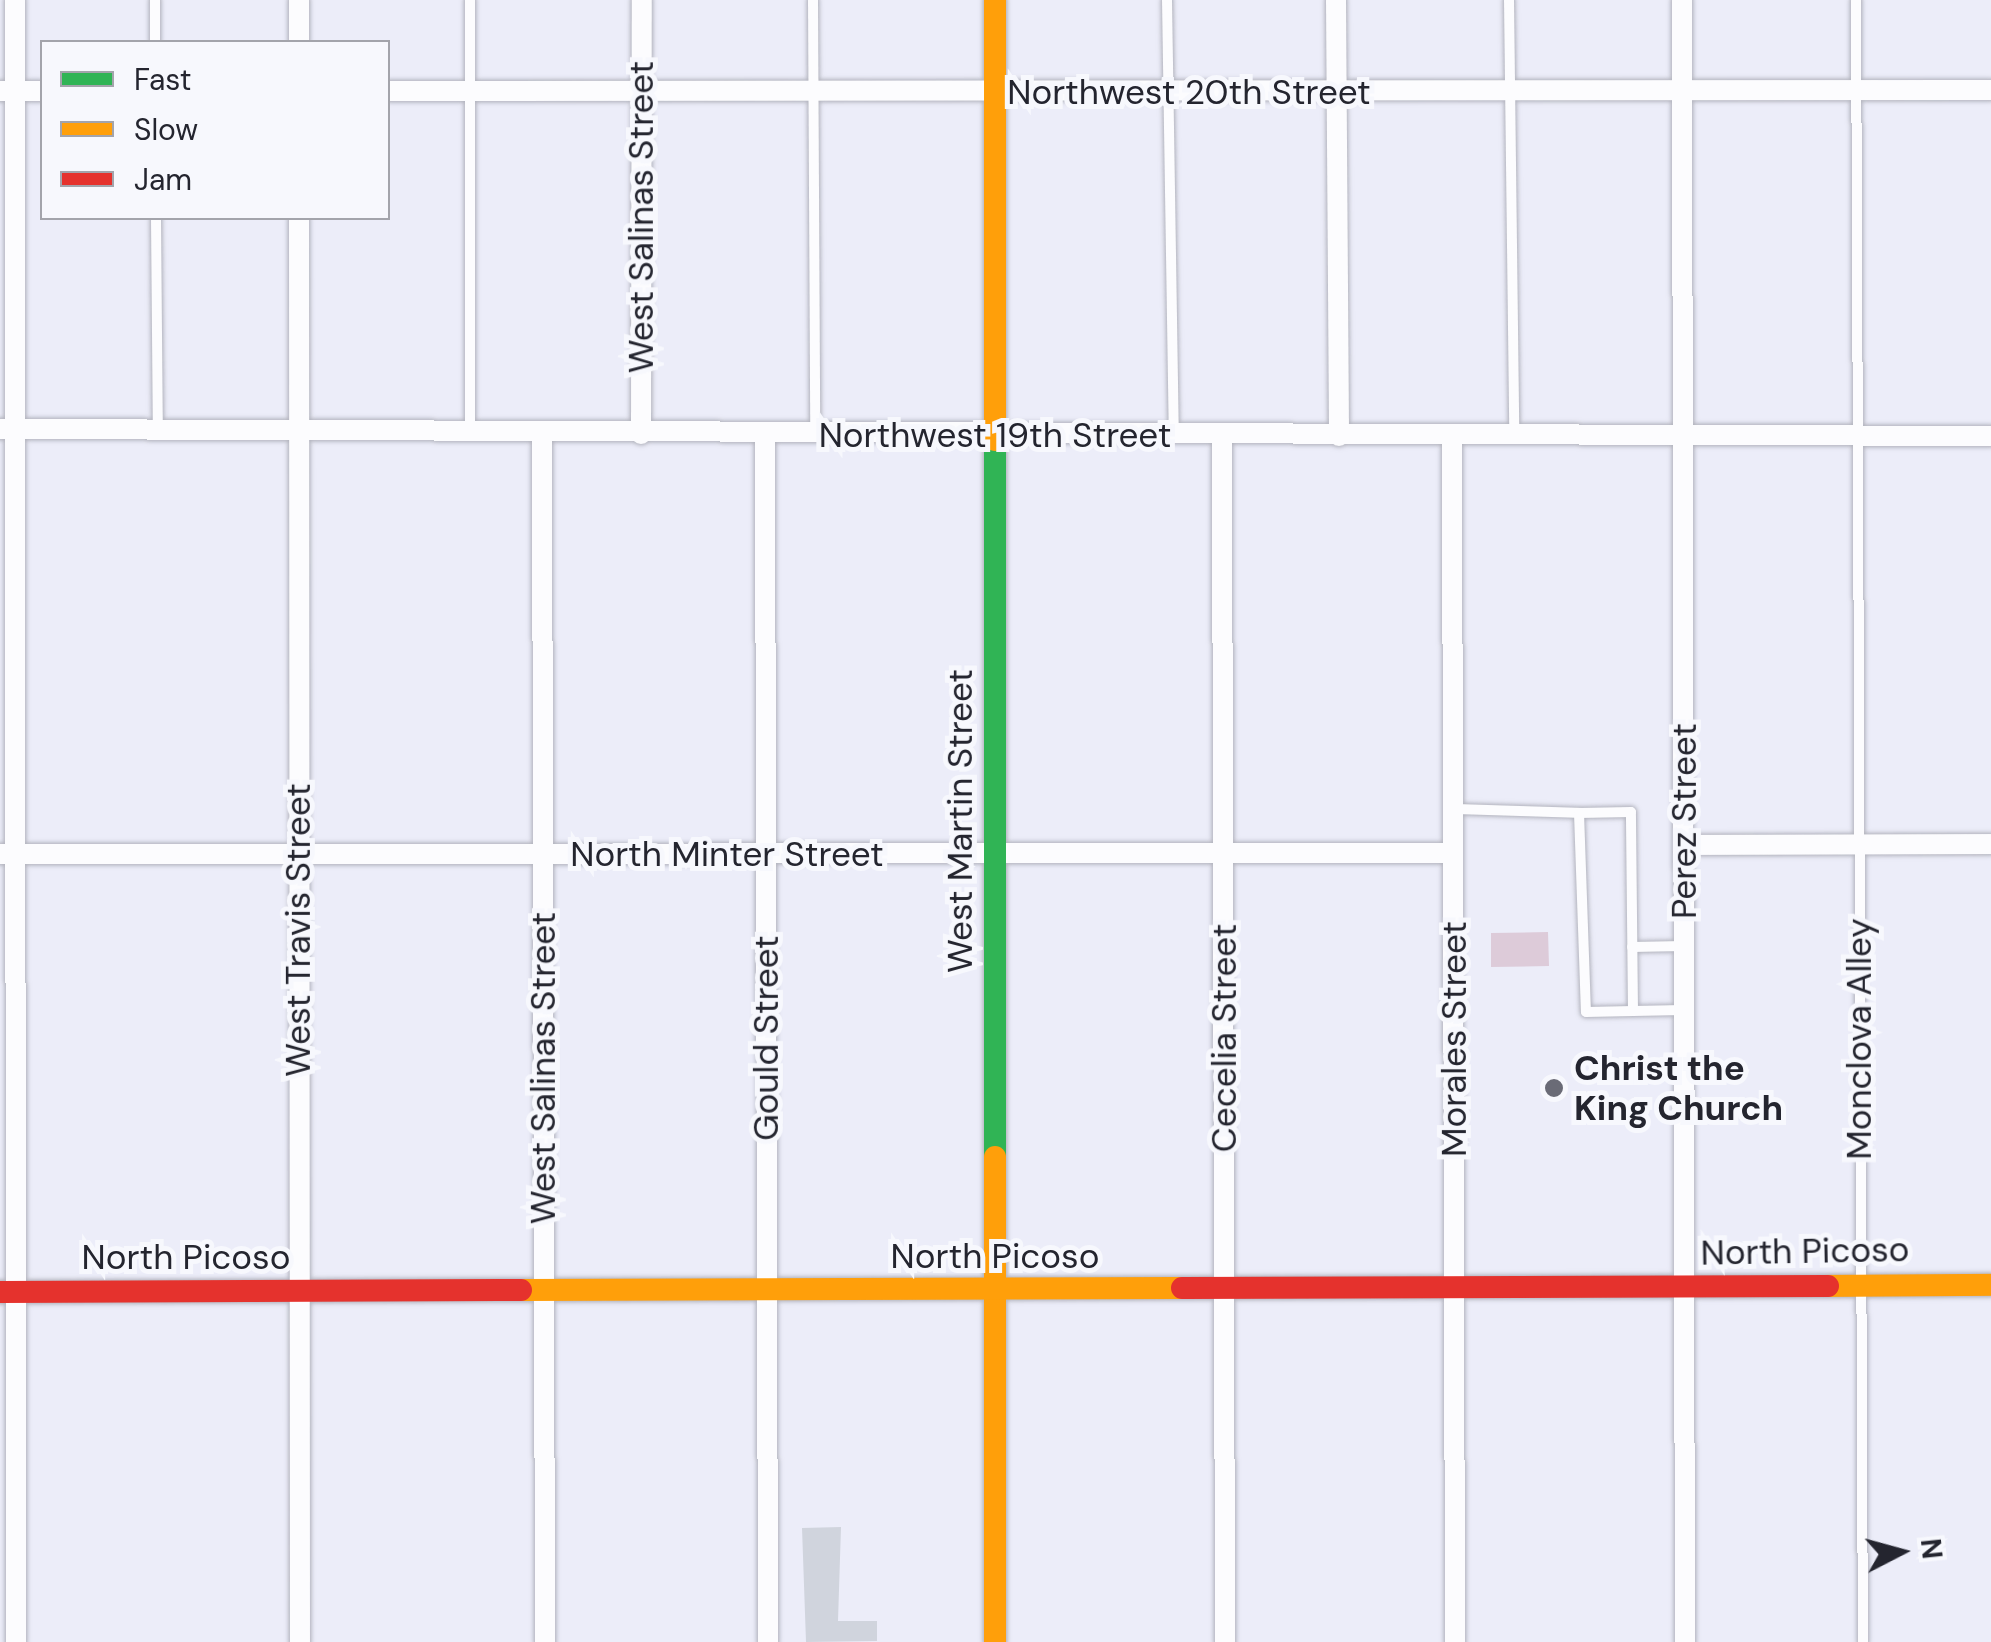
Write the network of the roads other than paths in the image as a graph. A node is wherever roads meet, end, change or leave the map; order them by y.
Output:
1 (15, 0) edge
2 (155, 0) edge
3 (299, 0) edge
4 (470, 0) edge
5 (642, 0) edge
6 (812, 0) edge
7 (995, 0) edge
8 (1167, 0) edge
9 (1336, 0) edge
10 (1509, 0) edge
11 (1682, 0) edge
12 (1856, 0) edge
13 (155, 40) edge
14 (300, 40) edge
15 (642, 90) junction
16 (1991, 90) edge
17 (8, 91) edge
18 (40, 91) edge
19 (390, 91) edge
20 (468, 91) junction
21 (812, 91) junction
22 (1335, 91) junction
23 (1510, 91) junction
24 (995, 92) junction
25 (1166, 92) junction
26 (1681, 92) junction
27 (1855, 92) junction
28 (156, 220) edge
29 (299, 220) edge
30 (158, 428) junction
31 (8, 429) edge
32 (299, 431) junction
33 (470, 433) junction
34 (542, 433) junction
35 (641, 434) junction
36 (765, 434) junction
37 (1222, 434) junction
38 (1684, 434) junction
39 (815, 435) junction
40 (1174, 435) junction
41 (1860, 435) junction
42 (995, 436) junction
43 (1338, 436) junction
44 (1452, 436) junction
45 (1514, 436) junction
46 (1991, 436) edge
47 (1453, 809) junction
48 (1579, 813) junction
49 (1685, 844) junction
50 (1991, 844) edge
51 (1862, 846) junction
52 (995, 853) junction
53 (1224, 853) junction
54 (1453, 853) junction
55 (7, 854) edge
56 (298, 854) junction
57 (543, 854) junction
58 (766, 854) junction
59 (1683, 946) junction
60 (1632, 947) junction
61 (1683, 1010) junction
62 (1633, 1011) junction
63 (1860, 1285) junction
64 (1991, 1285) edge
65 (1684, 1288) junction
66 (1225, 1291) junction
67 (1454, 1291) junction
68 (8, 1292) edge
69 (298, 1292) junction
70 (544, 1292) junction
71 (767, 1292) junction
72 (995, 1292) junction
73 (16, 1642) edge
74 (300, 1642) edge
75 (545, 1642) edge
76 (768, 1642) edge
77 (995, 1642) edge
78 (1226, 1642) edge
79 (1455, 1642) edge
80 (1685, 1642) edge
81 (1862, 1642) edge

1 - 17 street
2 - 13 lane
3 - 14 street
4 - 20 lane
5 - 15 street, West Salinas Street
6 - 21 lane
7 - 24 street, West Martin Street
8 - 25 lane
9 - 22 street
10 - 23 lane
11 - 26 street, Perez Street
12 - 27 lane, Monclova Alley
15 - 20 street, Northwest 20th Street
15 - 21 street, Northwest 20th Street
15 - 35 street, West Salinas Street
16 - 27 street, Northwest 20th Street
17 - 18 street
17 - 31 street
19 - 20 street, Northwest 20th Street
20 - 33 lane
21 - 24 street, Northwest 20th Street
21 - 39 lane
22 - 23 street, Northwest 20th Street
22 - 25 street, Northwest 20th Street
22 - 43 street
23 - 26 street, Northwest 20th Street
23 - 45 lane
24 - 25 street, Northwest 20th Street
24 - 42 street, West Martin Street
25 - 40 lane
26 - 27 street, Northwest 20th Street
26 - 38 street, Perez Street
27 - 41 lane, Monclova Alley
28 - 30 lane
29 - 32 street, West Travis Street
30 - 31 street, Northwest 19th Street
30 - 32 street, Northwest 19th Street
31 - 55 street
32 - 33 street, Northwest 19th Street
32 - 56 street, West Travis Street
33 - 34 street, Northwest 19th Street
34 - 35 street, Northwest 19th Street
34 - 57 street, West Salinas Street
35 - 36 street, Northwest 19th Street
36 - 39 street, Northwest 19th Street
36 - 58 street, Gould Street
37 - 40 street, Northwest 19th Street
37 - 43 street, Northwest 19th Street
37 - 53 street, Cecelia Street
38 - 41 street, Northwest 19th Street
38 - 45 street, Northwest 19th Street
38 - 49 street, Perez Street
39 - 42 street, Northwest 19th Street
40 - 42 street, Northwest 19th Street
41 - 46 street, Northwest 19th Street
41 - 51 lane, Monclova Alley
42 - 52 street, West Martin Street
43 - 44 street, Northwest 19th Street
44 - 45 street, Northwest 19th Street
44 - 47 street, Morales Street
47 - 48 lane
47 - 54 street, Morales Street
48 - 60 lane
48 - 62 lane
49 - 51 street
49 - 59 street, Perez Street
50 - 51 street
51 - 63 lane, Monclova Alley
52 - 53 street, North Minter Street
52 - 58 street, North Minter Street
52 - 72 street, West Martin Street
53 - 54 street, North Minter Street
53 - 66 street, Cecelia Street
54 - 67 street, Morales Street
55 - 56 street, North Minter Street
55 - 68 street
56 - 57 street, North Minter Street
56 - 69 street, West Travis Street
57 - 58 street, North Minter Street
57 - 70 street, West Salinas Street
58 - 71 street, Gould Street
59 - 60 lane
59 - 61 street, Perez Street
60 - 62 lane
61 - 62 lane
61 - 65 street, Perez Street
63 - 64 street, North Picoso
63 - 65 street, North Picoso
63 - 81 lane, Monclova Alley
65 - 67 street, North Picoso
65 - 80 street, Perez Street
66 - 67 street, North Picoso
66 - 72 street, North Picoso
66 - 78 street, Cecelia Street
67 - 79 street, Morales Street
68 - 69 street, North Picoso
68 - 73 street
69 - 70 street, North Picoso
69 - 74 street, West Travis Street
70 - 71 street, North Picoso
70 - 75 street, West Salinas Street
71 - 72 street, North Picoso
71 - 76 street, Gould Street
72 - 77 street, West Martin Street

